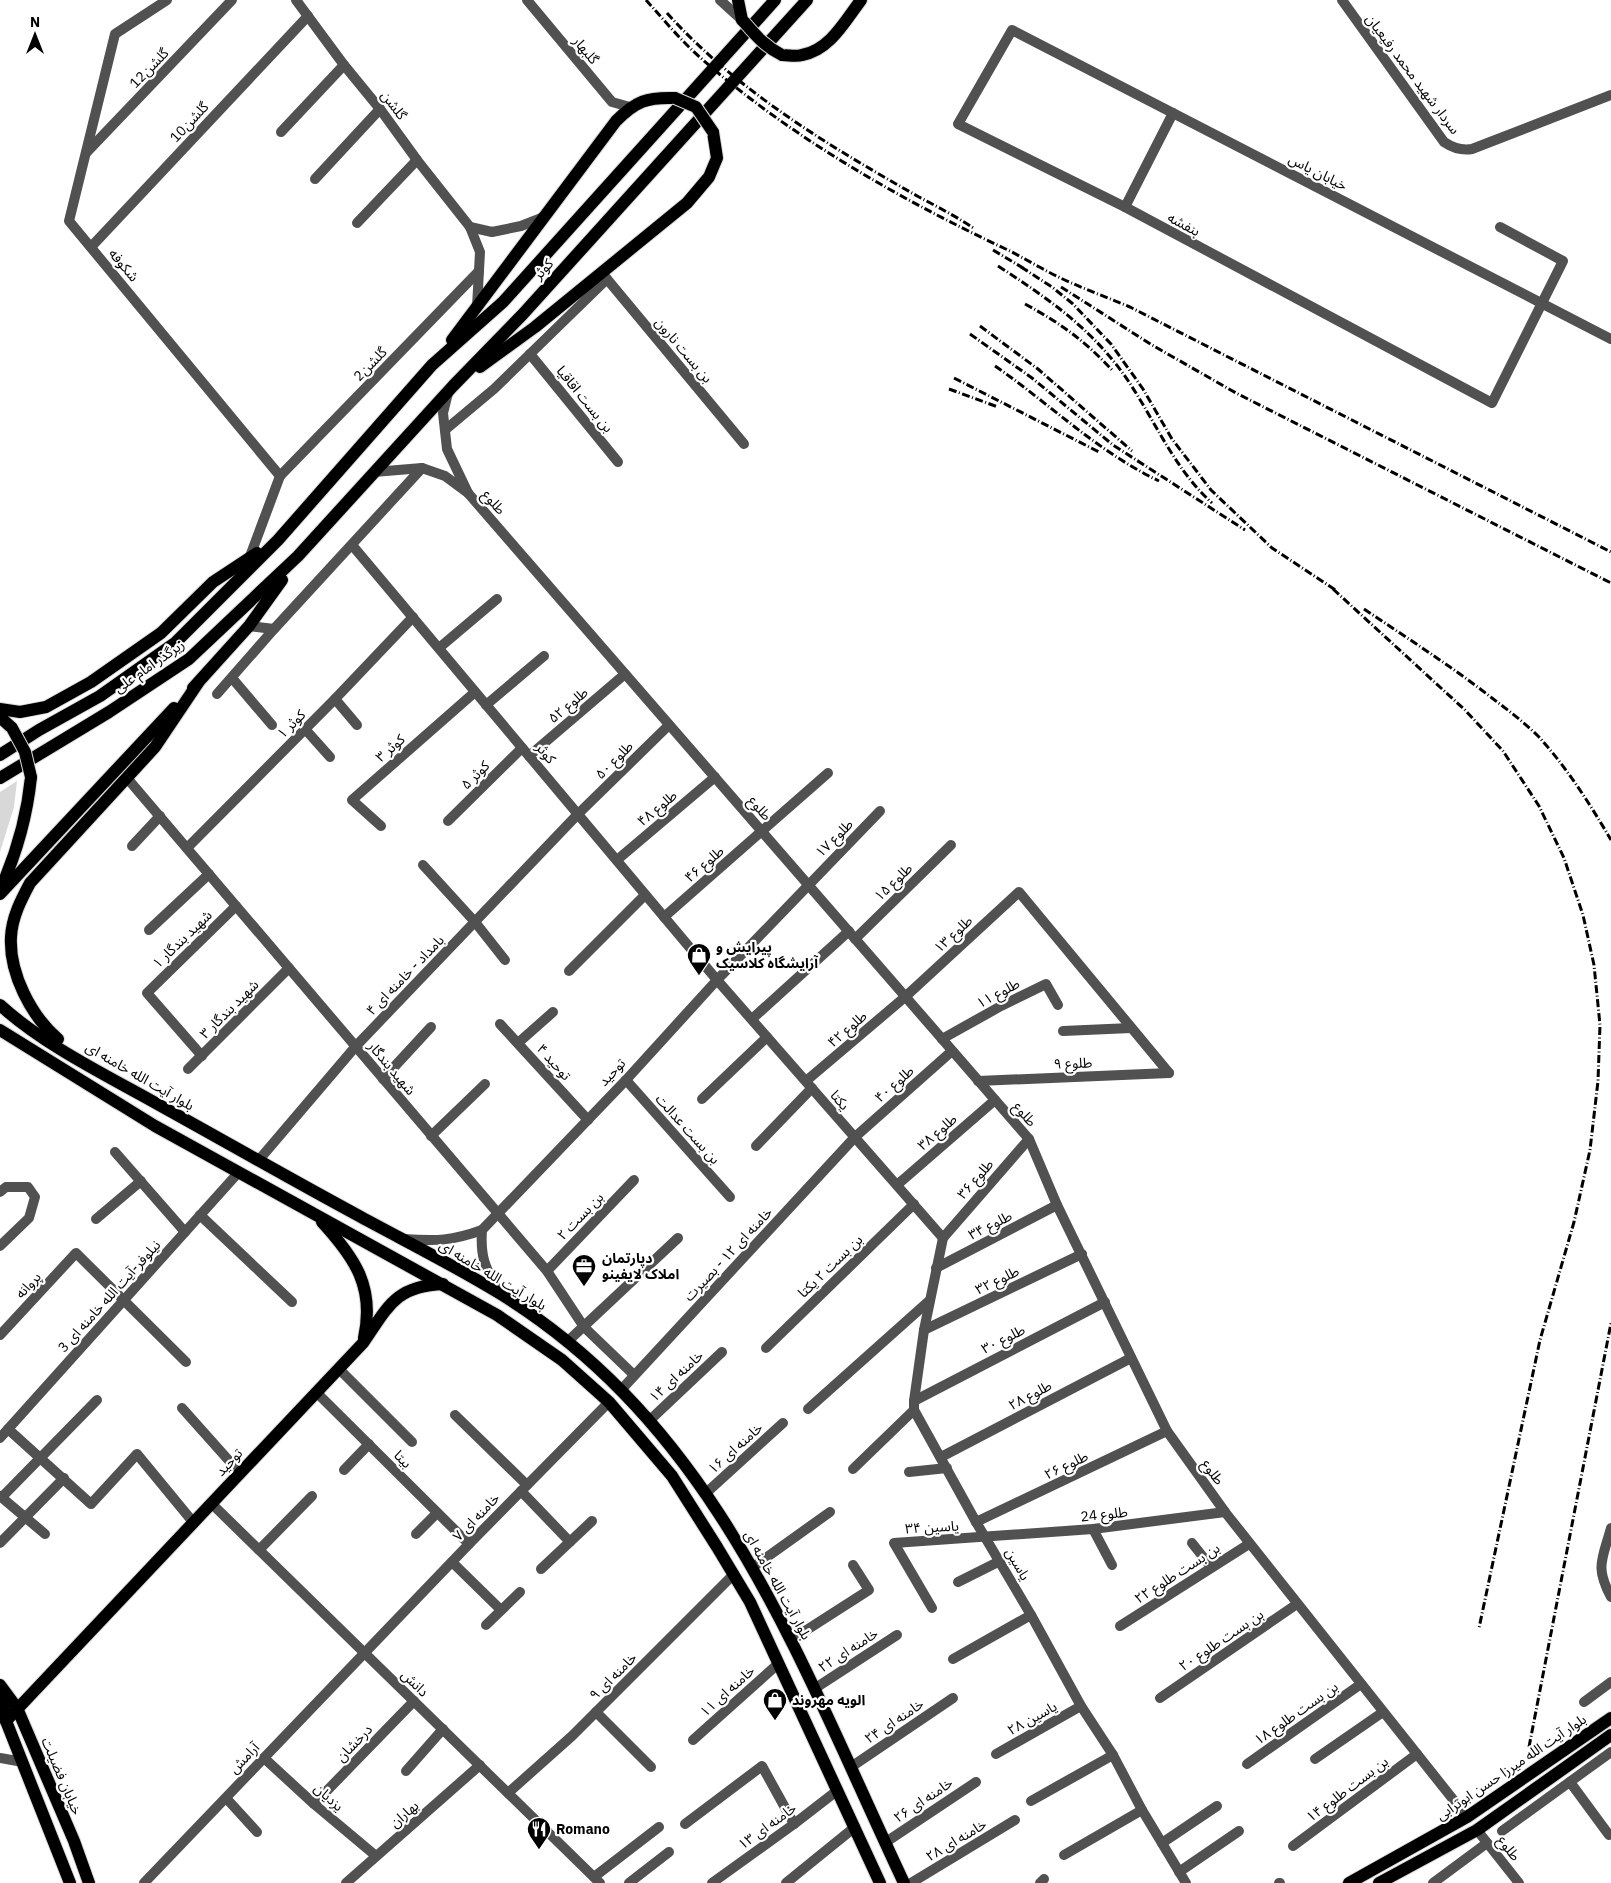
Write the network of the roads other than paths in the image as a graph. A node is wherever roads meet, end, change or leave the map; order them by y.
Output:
1 (167, 0) edge
2 (232, 0) edge
3 (296, 0) edge
4 (527, 0) edge
5 (720, 0) edge
6 (738, 0) edge
7 (776, 0) edge
8 (807, 0) edge
9 (861, 0) edge
10 (1342, 0) edge
11 (308, 16) junction
12 (744, 22) junction
13 (1012, 30) joint
14 (344, 65) junction
15 (1611, 95) edge
16 (630, 107) junction
17 (380, 109) junction
18 (1174, 113) junction
19 (281, 132) dead end
20 (85, 154) junction
21 (417, 160) junction
22 (315, 179) dead end
23 (1125, 207) junction
24 (544, 217) junction
25 (357, 223) dead end
26 (470, 227) junction
27 (1500, 227) dead end
28 (91, 247) junction
29 (479, 271) junction
30 (604, 276) junction
31 (1543, 304) junction
32 (477, 307) junction
33 (1611, 339) edge
34 (530, 354) junction
35 (432, 365) junction
36 (450, 390) junction
37 (445, 430) junction
38 (744, 444) dead end
39 (618, 462) dead end
40 (422, 468) junction
41 (374, 472) junction
42 (280, 476) junction
43 (468, 493) junction
44 (278, 540) junction
45 (352, 545) junction
46 (298, 556) junction
47 (249, 559) junction
48 (497, 599) dead end
49 (412, 617) junction
50 (248, 626) junction
51 (274, 629) junction
52 (439, 648) junction
53 (544, 656) dead end
54 (626, 674) junction
55 (232, 678) junction
56 (198, 683) junction
57 (475, 692) junction
58 (217, 694) dead end
59 (335, 699) junction
60 (486, 705) junction
61 (0, 709) edge
62 (0, 717) edge
63 (272, 725) dead end
64 (357, 725) dead end
65 (669, 725) junction
66 (305, 729) junction
67 (522, 748) junction
68 (0, 755) edge
69 (529, 756) junction
70 (330, 757) dead end
71 (828, 772) dead end
72 (715, 777) junction
73 (0, 778) edge
74 (127, 778) junction
75 (880, 811) dead end
76 (578, 814) junction
77 (160, 816) junction
78 (448, 821) dead end
79 (86, 822) junction
80 (380, 826) dead end
81 (62, 829) junction
82 (762, 832) junction
83 (951, 845) dead end
84 (132, 846) dead end
85 (187, 848) junction
86 (617, 860) junction
87 (423, 865) dead end
88 (209, 874) junction
89 (808, 884) junction
90 (0, 890) edge
91 (0, 894) edge
92 (646, 895) junction
93 (236, 906) junction
94 (664, 917) junction
95 (475, 922) junction
96 (149, 930) dead end
97 (852, 935) junction
98 (505, 960) dead end
99 (289, 968) junction
100 (569, 970) dead end
101 (717, 980) junction
102 (905, 997) junction
103 (0, 1005) edge
104 (1058, 1005) dead end
105 (553, 1012) dead end
106 (752, 1019) junction
107 (500, 1024) dead end
108 (431, 1027) dead end
109 (1132, 1028) junction
110 (0, 1030) edge
111 (1063, 1031) dead end
112 (767, 1037) junction
113 (942, 1039) junction
114 (518, 1044) junction
115 (356, 1046) junction
116 (952, 1051) junction
117 (202, 1056) junction
118 (86, 1064) junction
119 (188, 1068) dead end
120 (383, 1079) junction
121 (626, 1080) junction
122 (978, 1081) junction
123 (486, 1084) dead end
124 (809, 1085) junction
125 (702, 1100) dead end
126 (995, 1100) junction
127 (588, 1120) junction
128 (431, 1136) junction
129 (855, 1137) junction
130 (1029, 1139) junction
131 (756, 1146) dead end
132 (115, 1152) dead end
133 (258, 1161) junction
134 (238, 1173) junction
135 (634, 1180) dead end
136 (141, 1181) junction
137 (897, 1185) junction
138 (0, 1192) edge
139 (730, 1197) dead end
140 (914, 1204) junction
141 (1057, 1205) junction
142 (497, 1213) junction
143 (315, 1214) junction
144 (200, 1215) junction
145 (96, 1219) dead end
146 (482, 1230) junction
147 (185, 1232) junction
148 (678, 1238) dead end
149 (943, 1238) junction
150 (401, 1239) junction
151 (0, 1246) edge
152 (1082, 1254) junction
153 (936, 1268) junction
154 (546, 1271) junction
155 (443, 1284) junction
156 (499, 1293) junction
157 (124, 1300) junction
158 (929, 1301) junction
159 (292, 1302) dead end
160 (1105, 1302) junction
161 (584, 1327) junction
162 (924, 1330) junction
163 (0, 1335) edge
164 (567, 1342) junction
165 (363, 1343) junction
166 (766, 1348) dead end
167 (722, 1352) dead end
168 (1131, 1358) junction
169 (186, 1362) dead end
170 (339, 1369) junction
171 (634, 1375) junction
172 (622, 1390) junction
173 (316, 1392) junction
174 (97, 1400) dead end
175 (609, 1402) junction
176 (914, 1405) junction
177 (182, 1408) dead end
178 (808, 1409) dead end
179 (455, 1415) dead end
180 (650, 1420) junction
181 (783, 1423) dead end
182 (8, 1429) junction
183 (1167, 1432) junction
184 (0, 1438) edge
185 (412, 1442) dead end
186 (368, 1444) junction
187 (40, 1457) junction
188 (941, 1457) junction
189 (947, 1468) junction
190 (344, 1470) dead end
191 (853, 1470) dead end
192 (909, 1472) dead end
193 (240, 1473) junction
194 (64, 1478) junction
195 (524, 1488) junction
196 (706, 1493) junction
197 (1, 1496) edge
198 (312, 1496) dead end
199 (211, 1503) junction
200 (830, 1512) dead end
201 (1224, 1512) junction
202 (437, 1513) junction
203 (26, 1518) junction
204 (592, 1521) dead end
205 (193, 1522) junction
206 (976, 1522) junction
207 (1611, 1528) edge
208 (1093, 1529) junction
209 (44, 1534) dead end
210 (416, 1534) dead end
211 (986, 1538) junction
212 (570, 1542) junction
213 (0, 1543) edge
214 (1192, 1543) dead end
215 (469, 1544) junction
216 (1249, 1544) junction
217 (259, 1550) junction
218 (1000, 1561) junction
219 (452, 1562) junction
220 (853, 1565) dead end
221 (1112, 1565) dead end
222 (752, 1567) junction
223 (1211, 1567) junction
224 (541, 1569) dead end
225 (734, 1574) junction
226 (1607, 1579) edge
227 (958, 1582) dead end
228 (520, 1592) dead end
229 (1611, 1597) edge
230 (1297, 1604) junction
231 (932, 1608) dead end
232 (502, 1610) junction
233 (1031, 1615) junction
234 (486, 1625) dead end
235 (1120, 1626) dead end
236 (897, 1635) dead end
237 (791, 1640) junction
238 (365, 1653) junction
239 (953, 1659) dead end
240 (779, 1663) junction
241 (1611, 1682) edge
242 (1361, 1684) junction
243 (0, 1686) edge
244 (814, 1689) junction
245 (953, 1698) dead end
246 (1160, 1698) dead end
247 (414, 1701) junction
248 (1584, 1702) dead end
249 (1081, 1706) junction
250 (17, 1708) junction
251 (596, 1712) junction
252 (1383, 1712) junction
253 (1611, 1718) edge
254 (3, 1724) edge
255 (443, 1729) junction
256 (1611, 1735) edge
257 (693, 1740) dead end
258 (1611, 1752) edge
259 (996, 1754) dead end
260 (1417, 1754) junction
261 (1112, 1755) junction
262 (0, 1758) edge
263 (264, 1758) junction
264 (1315, 1759) dead end
265 (23, 1762) junction
266 (1247, 1764) dead end
267 (480, 1766) junction
268 (851, 1767) junction
269 (651, 1768) dead end
270 (406, 1771) dead end
271 (976, 1782) dead end
272 (1570, 1782) junction
273 (838, 1790) junction
274 (508, 1793) junction
275 (226, 1798) junction
276 (1031, 1801) dead end
277 (1518, 1801) junction
278 (314, 1804) junction
279 (1217, 1806) dead end
280 (1142, 1810) junction
281 (1527, 1813) junction
282 (1467, 1818) junction
283 (1015, 1820) dead end
284 (685, 1824) dead end
285 (794, 1824) junction
286 (659, 1827) dead end
287 (855, 1827) junction
288 (1477, 1830) junction
289 (1239, 1831) dead end
290 (1502, 1831) dead end
291 (257, 1832) dead end
292 (1609, 1835) dead end
293 (886, 1842) junction
294 (1162, 1843) junction
295 (1487, 1843) junction
296 (1293, 1846) dead end
297 (669, 1852) dead end
298 (376, 1856) junction
299 (1064, 1856) dead end
300 (894, 1862) junction
301 (878, 1878) edge
302 (1180, 1879) edge
303 (597, 1880) edge
304 (70, 1883) edge
305 (89, 1883) edge
306 (144, 1883) edge
307 (346, 1883) edge
308 (629, 1883) edge
309 (712, 1883) edge
310 (786, 1883) edge
311 (904, 1883) edge
312 (911, 1883) edge
313 (1349, 1883) edge
314 (1379, 1883) edge
315 (1433, 1883) edge
316 (1519, 1883) edge

1 - 20 street, شکوفه
2 - 20 street, گلشن12
3 - 11 street, گلشن
4 - 16 street, گلبهار
5 - 12 street
6 - 12 main road
7 - 35 main road, کوثر
8 - 36 main road, کوثر
9 - 12 main road, bridge
10 - 15 street, سردار شهید محمد رفیعیان
11 - 14 street, گلشن
11 - 28 street, گلشن10
13 - 18 street, خیابان یاس
13 - 23 street, بنفشه
14 - 17 street, گلشن
14 - 19 street
16 - 24 main road
16 - 30 main road, bridge
17 - 21 street, گلشن
17 - 22 street
18 - 23 street
18 - 31 street, خیابان یاس
20 - 28 street, شکوفه
21 - 25 street
21 - 26 street, گلشن
23 - 31 street, بنفشه
24 - 26 street
24 - 32 main road
26 - 29 street, گلشن
27 - 31 street
28 - 42 street, شکوفه
29 - 32 street, گلشن
29 - 42 street, گلشن2
30 - 34 street
30 - 36 main road
30 - 38 street, بن بست نارون
31 - 33 street, خیابان یاس
32 - 35 main road
34 - 37 street
34 - 39 street, بن بست اقاقیا
35 - 44 main road, کوثر
36 - 37 street
36 - 41 main road, کوثر
37 - 43 street
40 - 41 street
40 - 43 street
40 - 45 street
41 - 46 main road, کوثر
42 - 47 street
43 - 54 street, طلوع
44 - 47 main road
44 - 68 main road, زیرگذر امام علی
45 - 49 street, کوثر
45 - 51 street
46 - 50 main road
46 - 73 main road, زیرگذر امام علی
47 - 61 main road
48 - 52 street
49 - 52 street, کوثر
49 - 59 street, کوثر ۱
50 - 51 street
50 - 56 main road
51 - 55 street
52 - 57 street, کوثر
53 - 60 street
54 - 65 street, طلوع
54 - 69 street, طلوع ۵۲
55 - 58 street
55 - 63 street
56 - 74 main road
56 - 81 main road
57 - 60 street, کوثر
57 - 80 street, کوثر ۳
59 - 64 street
59 - 66 street, کوثر ۱
60 - 67 street, کوثر
62 - 90 main road, bridge
65 - 72 street, طلوع
65 - 76 street, طلوع ۵۰
66 - 70 street
66 - 85 street, کوثر ۱
67 - 69 street, کوثر
67 - 78 street, کوثر ۵
69 - 76 street, کوثر
71 - 82 street, طلوع ۴۶
72 - 82 street, طلوع
72 - 86 street, طلوع ۴۸
74 - 77 street, شهید بندگار
74 - 79 main road
75 - 89 street, طلوع ۱۷
76 - 86 street, کوثر
76 - 95 street, بامداد - خامنه ای ۴
77 - 84 street
77 - 85 street, شهید بندگار
79 - 81 main road
79 - 118 main road
81 - 91 main road
82 - 89 street, طلوع
82 - 94 street, طلوع ۴۶
83 - 97 street, طلوع ۱۵
85 - 88 street, شهید بندگار
86 - 92 street, کوثر
87 - 95 street
88 - 93 street, شهید بندگار
88 - 96 street
89 - 97 street, طلوع
89 - 101 street, توحید
92 - 94 street, کوثر
92 - 100 street
93 - 99 street, شهید بندگار
93 - 117 street, شهید بندگار ۱
94 - 101 street, کوثر
95 - 98 street
95 - 115 street, بامداد - خامنه ای ۴
97 - 102 street, طلوع
97 - 106 street, طلوع ۱۵
99 - 115 street, شهید بندگار
99 - 117 street, شهید بندگار ۳
101 - 106 street, یکتا
101 - 121 street, توحید
102 - 109 street, طلوع ۱۳
102 - 113 street, طلوع
102 - 124 street, طلوع ۴۲
103 - 118 main road, بلوار آیت الله خامنه ای
104 - 113 street, طلوع ۱۱
105 - 114 street
106 - 112 street, یکتا
107 - 114 street, توحید ۴
108 - 120 street
109 - 111 street
109 - 122 street, طلوع ۹
110 - 134 main road
112 - 124 street, یکتا
112 - 125 street
113 - 116 street, طلوع
114 - 127 street, توحید ۴
115 - 120 street, شهید بندگار
115 - 133 street, بامداد - خامنه ای ۴
116 - 122 street, طلوع
116 - 129 street, طلوع ۴۰
117 - 119 street, شهید بندگار ۳
118 - 133 main road, بلوار آیت الله خامنه ای
120 - 128 street, شهید بندگار
121 - 127 street, توحید
121 - 139 street, بن بست عدالت
122 - 126 street, طلوع
123 - 128 street
124 - 129 street, یکتا
124 - 131 street, طلوع ۴۲
126 - 130 street, طلوع
126 - 137 street, طلوع ۳۸
127 - 142 street, توحید
128 - 142 street, شهید بندگار
129 - 137 street, یکتا
129 - 171 street, خامنه ای ۱۲ - بصیرت
130 - 141 street, طلوع
130 - 149 street, طلوع ۳۶
132 - 136 street
133 - 150 main road, بلوار آیت الله خامنه ای
134 - 143 main road
134 - 144 street, نیلوفر-آیت الله خامنه ای 3
135 - 154 street, بن بست ۲
136 - 145 street
136 - 147 street
137 - 140 street, یکتا
138 - 151 street
140 - 149 street, یکتا
140 - 166 street, بن بست ۲ یکتا
141 - 152 street, طلوع
141 - 153 street, طلوع ۳۴
142 - 146 street, توحید
142 - 154 street, شهید بندگار
143 - 155 main road
143 - 165 main road
144 - 147 street, نیلوفر-آیت الله خامنه ای 3
144 - 159 street
146 - 150 street
146 - 156 street
147 - 157 street, نیلوفر-آیت الله خامنه ای 3
148 - 161 street
149 - 153 street
150 - 156 main road, بلوار آیت الله خامنه ای
152 - 160 street, طلوع
152 - 162 street, طلوع ۳۲
153 - 158 street
154 - 161 street, شهید بندگار
155 - 165 main road, توحید
155 - 175 main road
156 - 164 main road, بلوار آیت الله خامنه ای
157 - 163 street, پروانه
157 - 169 street
157 - 182 street, نیلوفر-آیت الله خامنه ای 3
158 - 162 street
158 - 178 street
160 - 168 street, طلوع
160 - 176 street, طلوع ۳۰
161 - 164 street
161 - 171 street, شهید بندگار
162 - 176 street
164 - 172 main road, بلوار آیت الله خامنه ای
165 - 170 main road, توحید
167 - 180 street, خامنه ای ۱۴
168 - 183 street, طلوع
168 - 188 street, طلوع ۲۸
170 - 173 main road, توحید
170 - 185 street
171 - 172 street, خامنه ای ۱۲ - بصیرت
172 - 180 main road, بلوار آیت الله خامنه ای
173 - 186 street, بیتا
173 - 193 main road, توحید
174 - 187 street
175 - 195 street, خامنه ای ۷
175 - 225 main road
176 - 188 street, یاسین
176 - 191 street, طلوع ۳۰
177 - 193 street
179 - 195 street
180 - 196 main road, بلوار آیت الله خامنه ای
181 - 196 street, خامنه ای ۱۶
182 - 184 street, نیلوفر-آیت الله خامنه ای 3
182 - 187 street
183 - 201 street, طلوع
183 - 206 street, طلوع ۲۶
186 - 190 street
186 - 202 street, بیتا
187 - 194 street
187 - 197 street
188 - 189 street, یاسین
189 - 192 street
189 - 206 street, یاسین
193 - 199 main road, توحید
194 - 203 street
194 - 205 street
195 - 212 street
195 - 215 street, خامنه ای ۷
196 - 222 main road, بلوار آیت الله خامنه ای
197 - 203 street
198 - 217 street
199 - 205 main road, توحید
199 - 217 street, دانش
200 - 222 street
201 - 208 street, طلوع 24
201 - 216 street, طلوع
202 - 210 street
202 - 215 street, بیتا
203 - 209 street
203 - 213 street
204 - 212 street
205 - 250 main road, توحید
206 - 211 street, یاسین
207 - 226 street
208 - 211 street, طلوع 24
208 - 221 street
211 - 218 street, یاسین
211 - 231 street, یاسین ۳۴
212 - 224 street
214 - 223 street
215 - 219 street, خامنه ای ۷
216 - 223 street, بن بست طلوع ۲۲
216 - 230 street, طلوع
217 - 238 street, دانش
218 - 227 street
218 - 233 street, یاسین
219 - 232 street
219 - 238 street, خامنه ای ۷
220 - 237 street
222 - 237 main road, بلوار آیت الله خامنه ای
223 - 235 street, بن بست طلوع ۲۲
225 - 240 main road
225 - 251 street, خامنه ای ۹
226 - 229 street
228 - 232 street
230 - 242 street, طلوع
230 - 246 street, بن بست طلوع ۲۰
232 - 234 street
233 - 239 street
233 - 249 street, یاسین
236 - 244 street, خامنه ای ۲۲
237 - 244 main road, بلوار آیت الله خامنه ای
238 - 247 street, دانش
238 - 263 street, آرامش
240 - 257 street, خامنه ای ۱۱
240 - 273 main road
241 - 248 street
242 - 252 street, طلوع
242 - 266 street, بن بست طلوع ۱۸
243 - 250 main road, خیابان فضیلت
243 - 254 main road, خیابان فضیلت
244 - 268 main road, بلوار آیت الله خامنه ای
245 - 268 street, خامنه ای ۲۴
247 - 255 street, دانش
247 - 278 street, درخشان
249 - 259 street, یاسین ۲۸
249 - 261 street, یاسین
250 - 254 main road, توحید
250 - 305 main road, خیابان فضیلت
251 - 269 street
251 - 274 street, خامنه ای ۹
252 - 260 street, طلوع
252 - 264 street
253 - 282 main road, بلوار آیت الله میرزا حسن ابوترابی
254 - 265 main road, خیابان فضیلت
255 - 267 street, دانش
255 - 270 street
256 - 277 main road
258 - 272 street
260 - 282 street, طلوع
260 - 296 street, بن بست طلوع ۱۴
261 - 276 street
261 - 280 street, یاسین
262 - 265 street
263 - 275 street, آرامش
263 - 278 street, یزدیان
265 - 304 main road, خیابان فضیلت
267 - 274 street, دانش
267 - 298 street, بهاران
268 - 293 main road, بلوار آیت الله خامنه ای
271 - 293 street, خامنه ای ۲۶
272 - 281 street
272 - 292 street
273 - 285 street, خامنه ای ۱۳
273 - 287 main road
274 - 303 street, دانش
275 - 291 street
275 - 306 street, آرامش
277 - 281 street
277 - 288 main road
278 - 298 street, یزدیان
279 - 294 street
280 - 294 street, یاسین
280 - 299 street
281 - 290 street
282 - 288 main road
282 - 313 main road, بلوار آیت الله میرزا حسن ابوترابی
283 - 312 street, خامنه ای ۲۸
284 - 285 street
285 - 309 street, خامنه ای ۱۳
286 - 303 street
287 - 301 main road
287 - 310 street
288 - 295 street, طلوع
288 - 314 main road
289 - 302 street
293 - 300 main road, بلوار آیت الله خامنه ای
294 - 302 street, یاسین
295 - 315 street
295 - 316 street, طلوع
297 - 308 street
298 - 307 street, بهاران
300 - 301 main road
300 - 311 main road, بلوار آیت الله خامنه ای

